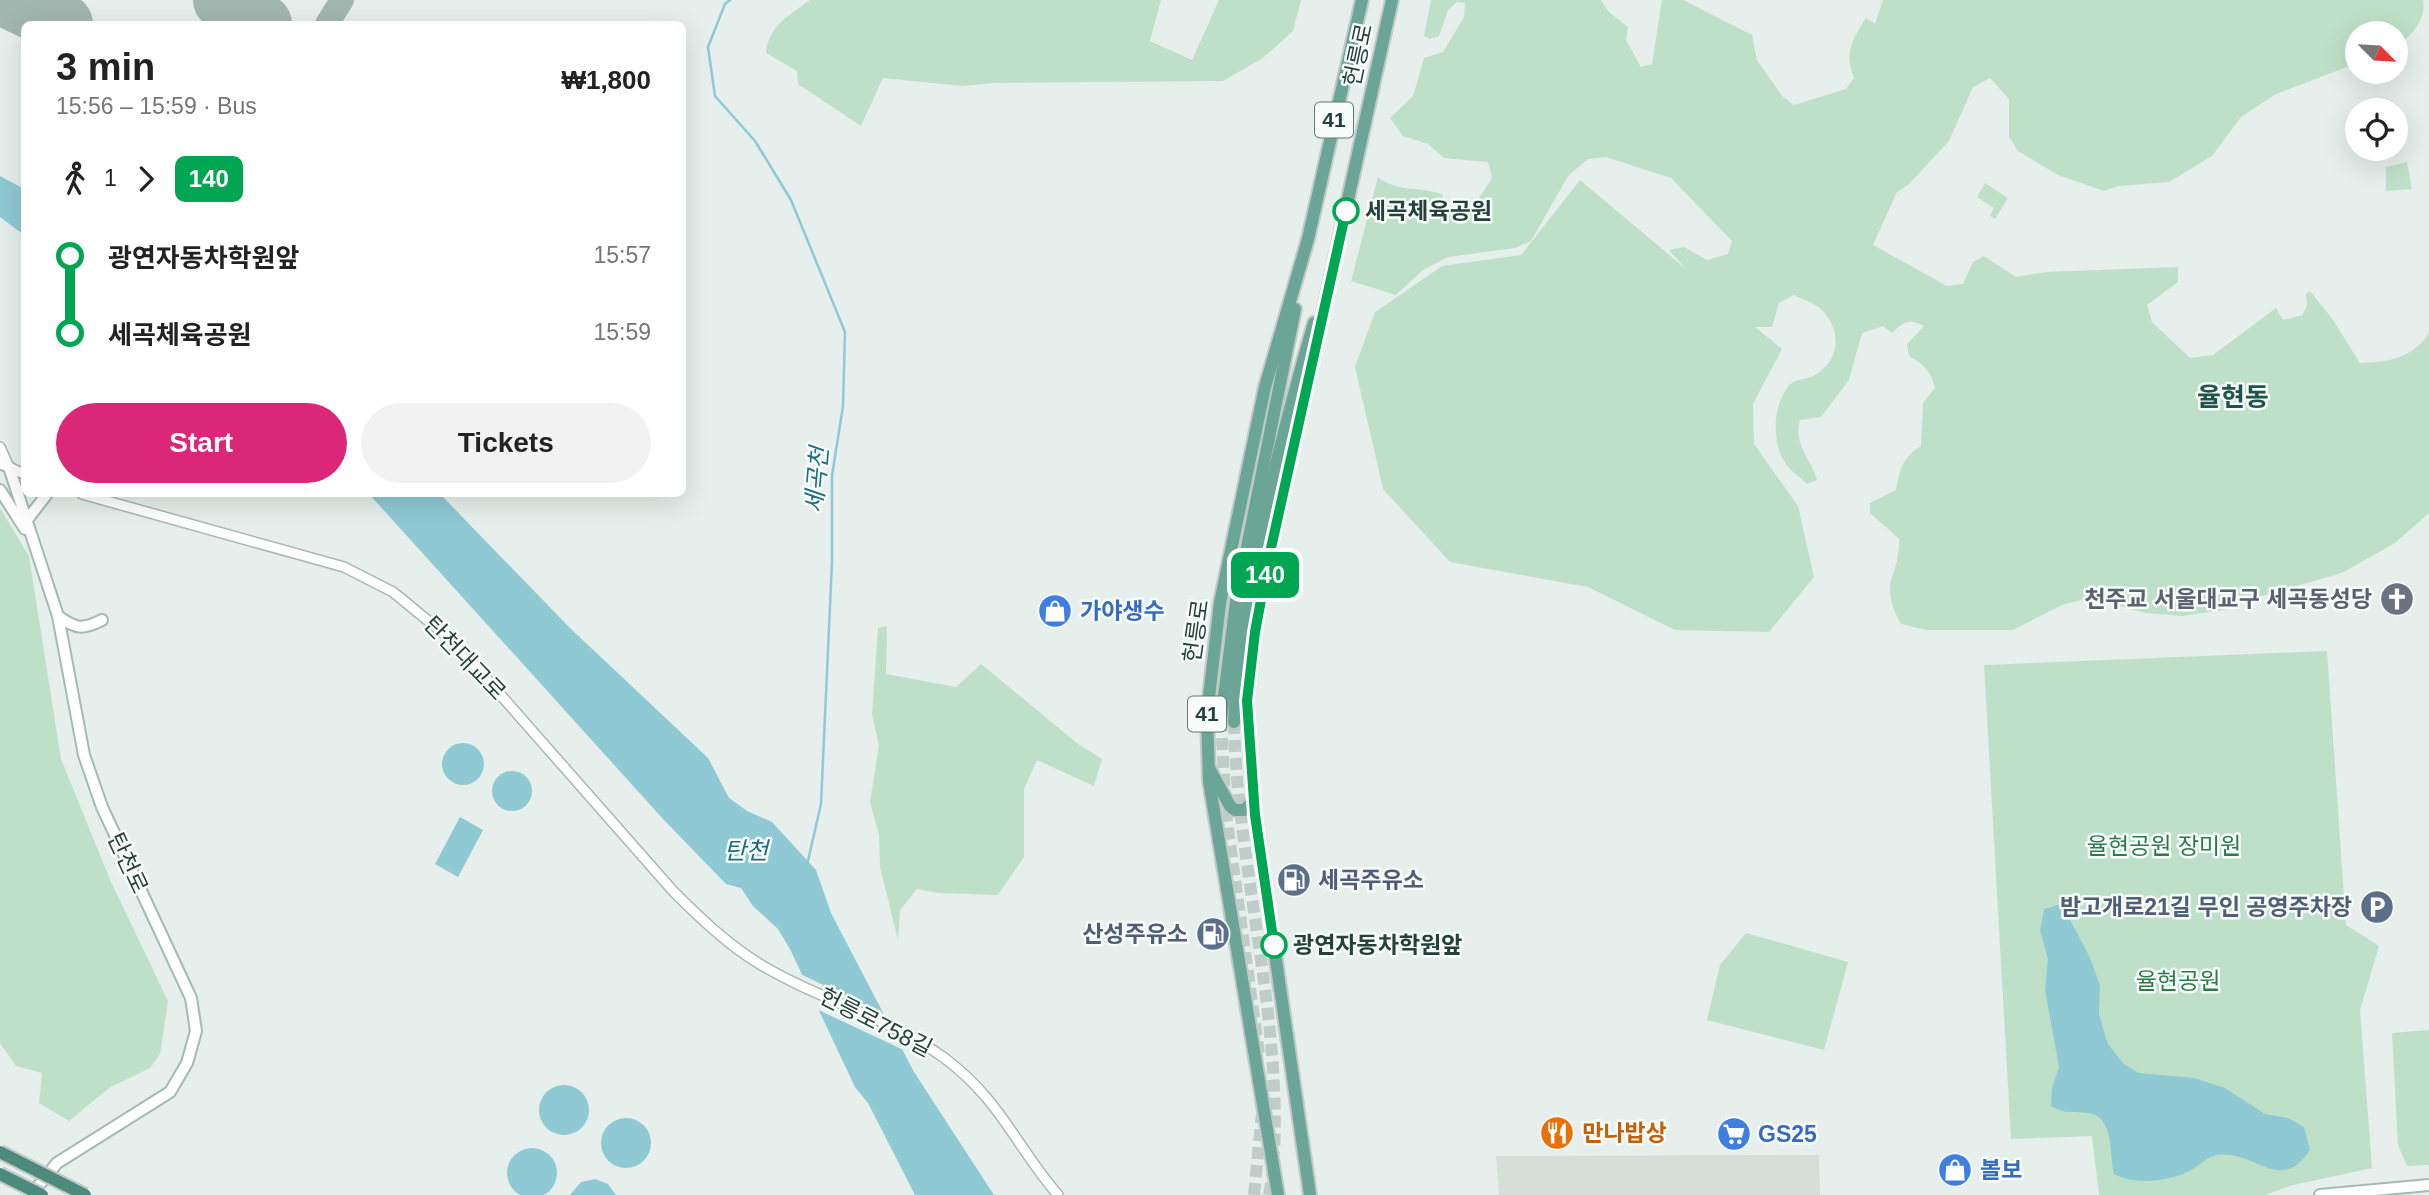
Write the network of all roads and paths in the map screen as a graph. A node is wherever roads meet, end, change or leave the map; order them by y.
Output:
1 (1362, 0) edge
2 (1392, 0) edge
3 (1340, 236) junction
4 (1308, 240) junction
5 (0, 447) edge
6 (4, 465) edge
7 (21, 473) edge
8 (0, 490) edge
9 (45, 497) edge
10 (93, 497) edge
11 (27, 520) junction
12 (37, 551) junction
13 (58, 616) junction
14 (102, 620) dead end
15 (1209, 767) junction
16 (1254, 800) junction
17 (759, 964) joint
18 (0, 1153) edge
19 (0, 1174) edge
20 (2429, 1185) edge
21 (31, 1195) edge
22 (42, 1195) edge
23 (85, 1195) edge
24 (1058, 1195) edge
25 (1278, 1195) edge
26 (1310, 1195) edge
27 (2320, 1195) edge

1 - 4 main road, 헌릉로 / 41
2 - 3 main road, 헌릉로 / 41
3 - 4 main road
3 - 16 main road, 헌릉로 / 41
4 - 15 main road, 헌릉로 / 41
5 - 6 street
6 - 7 street
6 - 11 main road, 탄천로
8 - 12 main road
9 - 11 main road
10 - 17 street, 탄천대교로
11 - 12 main road, 탄천로
12 - 13 main road, 탄천로
13 - 14 main road
13 - 21 main road, 탄천로
15 - 16 main road
15 - 25 main road, 헌릉로 / 41
16 - 26 main road, 헌릉로 / 41
17 - 24 street, 헌릉로758길
18 - 23 highway, bridge
19 - 22 highway, bridge
20 - 27 main road

